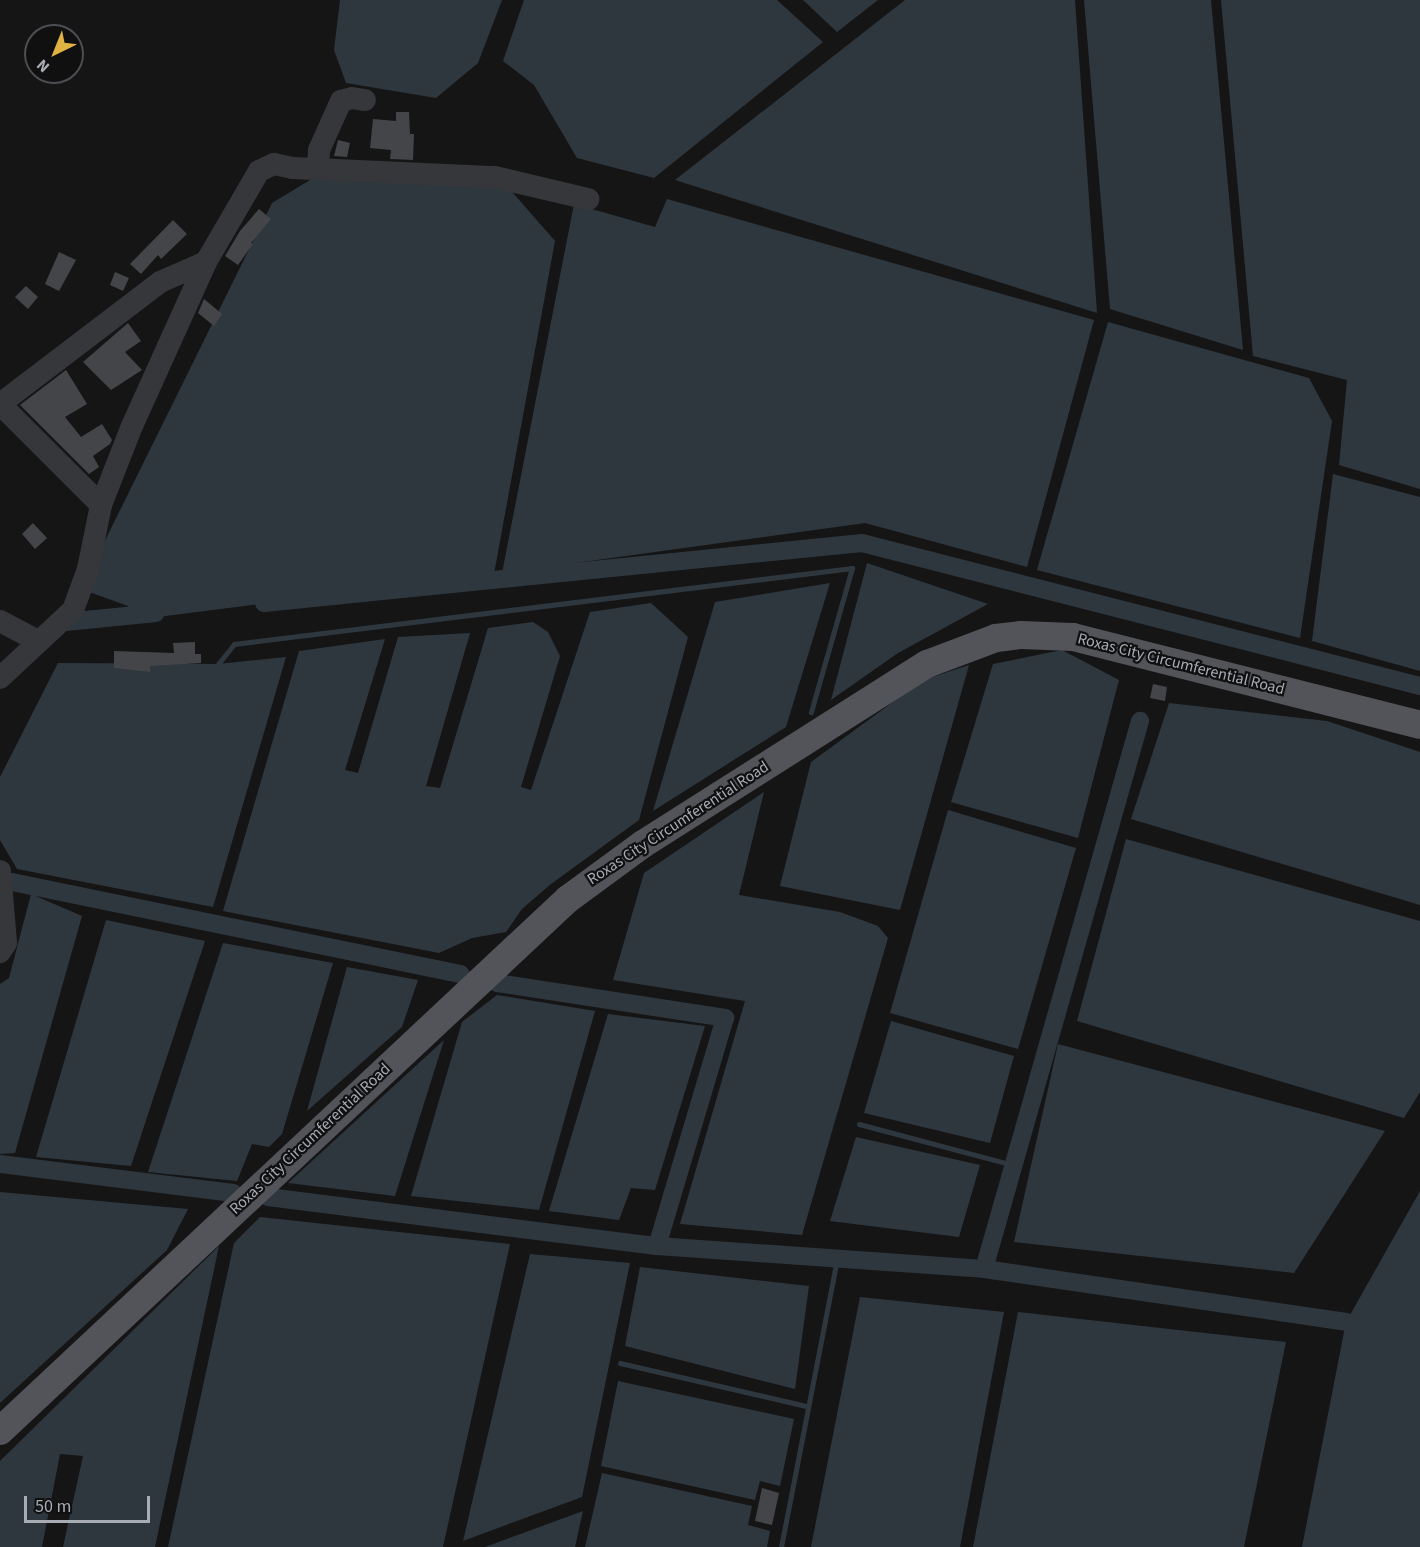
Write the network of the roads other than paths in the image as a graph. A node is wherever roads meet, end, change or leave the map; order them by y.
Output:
1 (365, 100) dead end
2 (318, 169) junction
3 (588, 199) dead end
4 (206, 262) junction
5 (0, 404) edge
6 (100, 505) junction
7 (0, 621) edge
8 (38, 641) junction
9 (0, 678) edge
10 (1420, 724) edge
11 (0, 871) edge
12 (0, 952) edge
13 (0, 1431) edge

1 - 2 street
2 - 3 street
2 - 4 street
4 - 5 street
4 - 6 street
5 - 6 street
6 - 8 street
7 - 8 street
8 - 9 street
10 - 13 main road, Roxas City Circumferential Road
11 - 12 street

